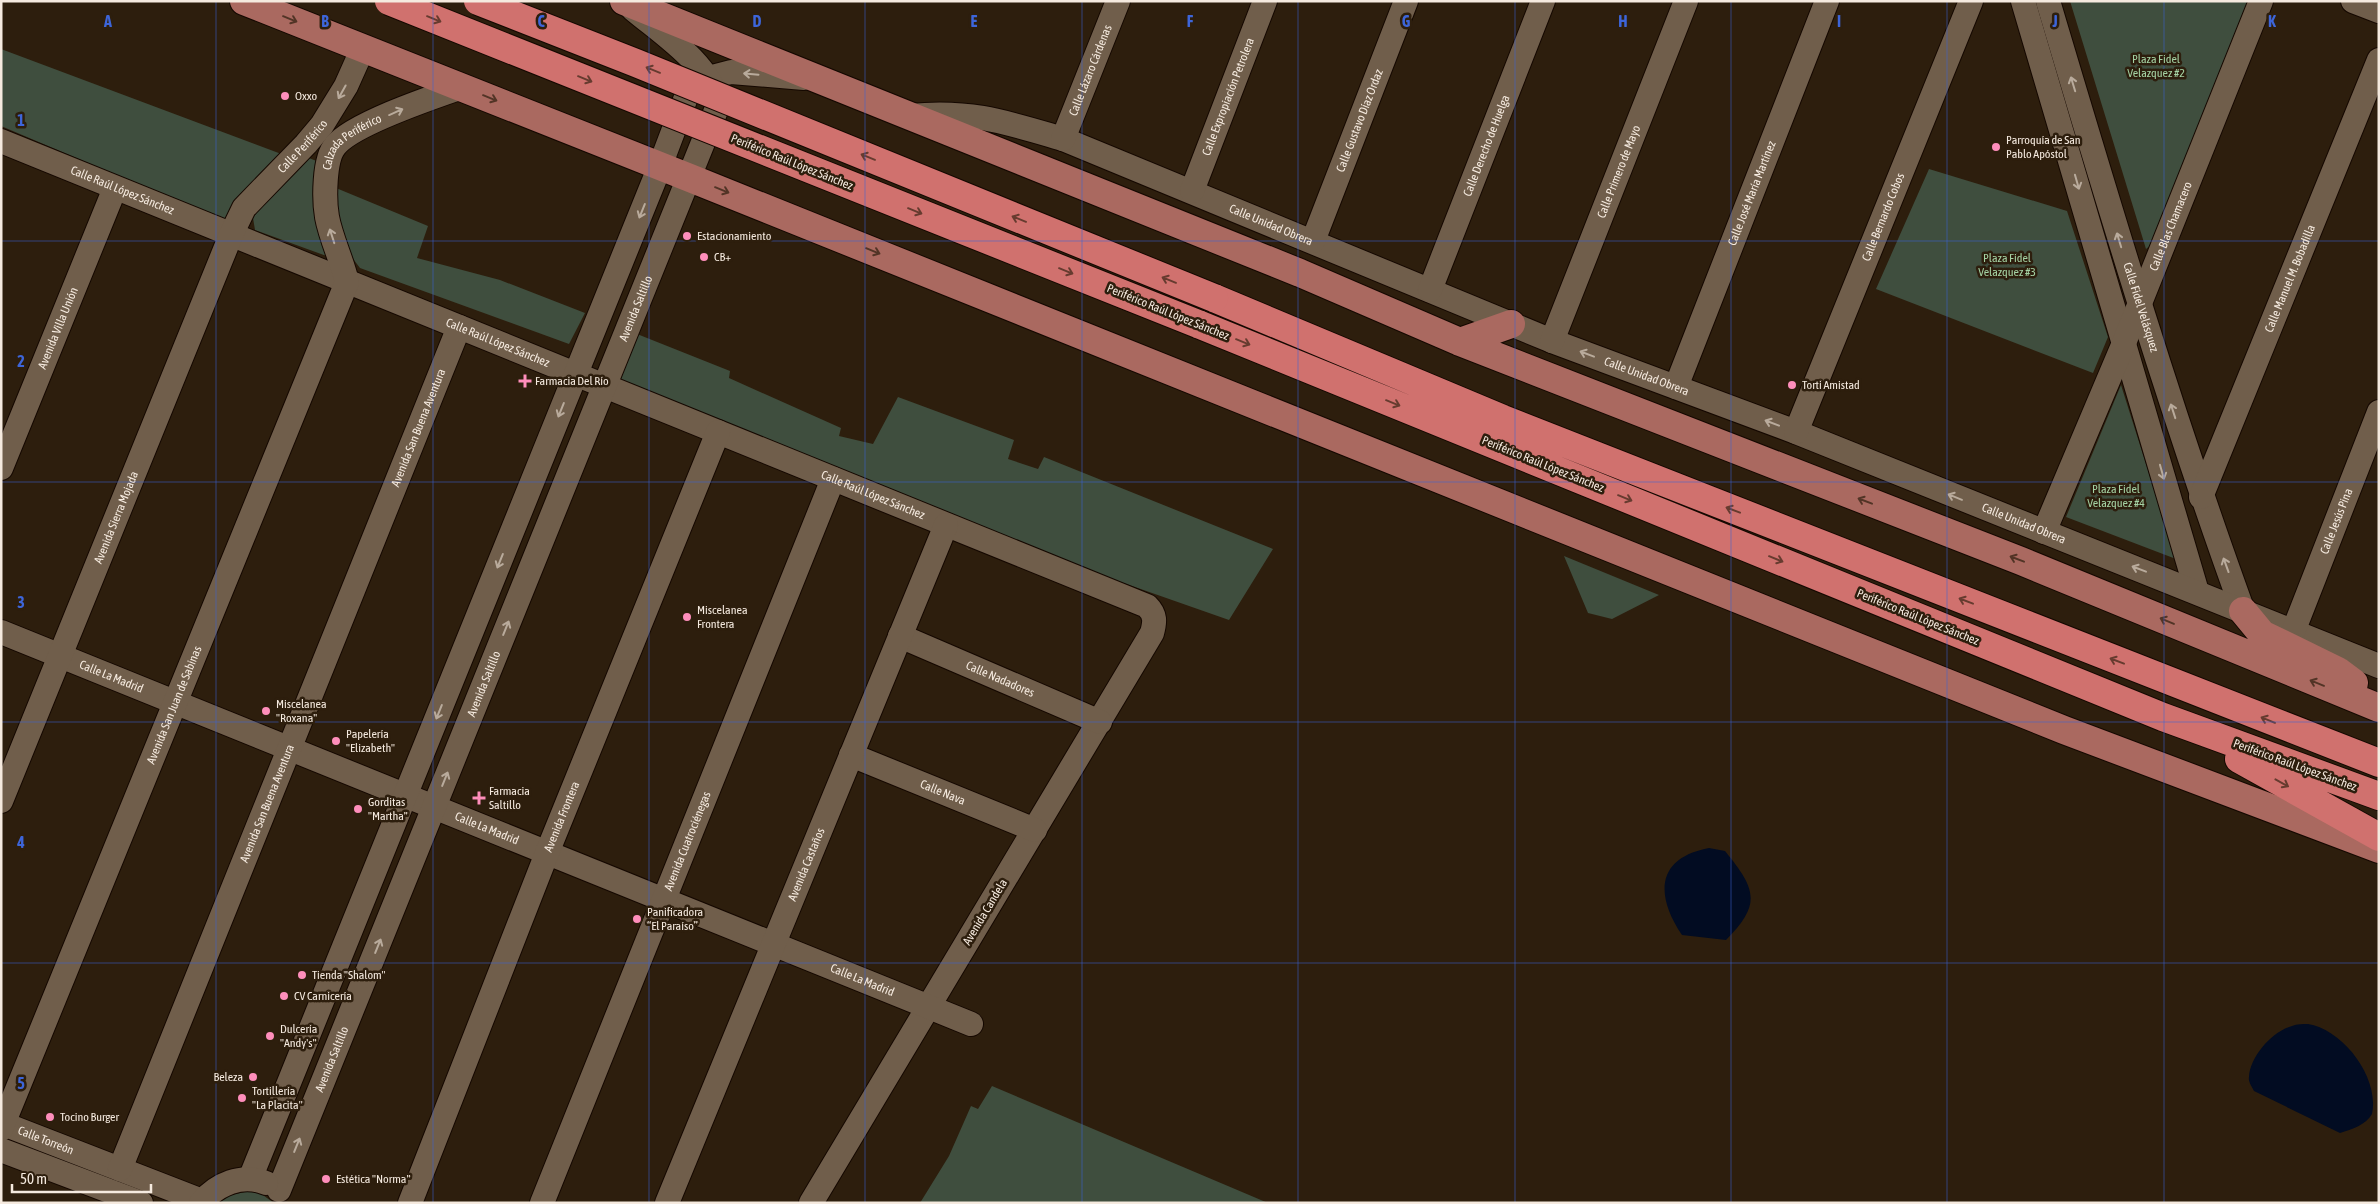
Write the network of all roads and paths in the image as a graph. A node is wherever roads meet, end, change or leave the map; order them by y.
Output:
1 (244, 1) edge
2 (389, 1) edge
3 (478, 1) edge
4 (624, 1) edge
5 (1118, 1) edge
6 (1264, 1) edge
7 (1406, 1) edge
8 (1543, 1) edge
9 (1686, 1) edge
10 (1827, 1) edge
11 (1972, 1) edge
12 (2023, 1) edge
13 (2048, 1) edge
14 (2262, 1) edge
15 (2353, 1) edge
16 (2379, 12) edge
17 (363, 48) junction
18 (2379, 60) edge
19 (708, 78) junction
20 (817, 79) junction
21 (462, 87) junction
22 (910, 116) junction
23 (1063, 139) junction
24 (1, 141) edge
25 (660, 166) junction
26 (690, 178) junction
27 (115, 188) junction
28 (1192, 191) junction
29 (231, 235) junction
30 (1313, 241) junction
31 (347, 282) junction
32 (1430, 290) junction
33 (2139, 306) junction
34 (1511, 324) junction
35 (459, 327) junction
36 (1552, 340) junction
37 (1460, 342) junction
38 (2124, 343) junction
39 (575, 374) junction
40 (604, 386) junction
41 (1676, 387) junction
42 (2379, 412) edge
43 (718, 432) junction
44 (1796, 432) junction
45 (1, 468) edge
46 (833, 479) junction
47 (2201, 497) junction
48 (946, 525) junction
49 (2044, 532) junction
50 (2197, 592) junction
51 (2243, 611) junction
52 (1156, 620) joint
53 (1, 632) edge
54 (2294, 632) junction
55 (900, 636) junction
56 (60, 656) junction
57 (2379, 666) edge
58 (175, 703) junction
59 (2379, 707) edge
60 (2164, 717) junction
61 (1100, 722) junction
62 (2318, 740) junction
63 (290, 749) junction
64 (851, 755) junction
65 (2379, 756) edge
66 (2379, 763) edge
67 (405, 796) junction
68 (2379, 796) edge
69 (1, 801) edge
70 (434, 807) junction
71 (1035, 830) junction
72 (2379, 837) edge
73 (2379, 849) edge
74 (547, 853) junction
75 (664, 900) junction
76 (773, 944) junction
77 (927, 1006) junction
78 (971, 1024) dead end
79 (2, 1126) edge
80 (1, 1150) edge
81 (120, 1169) junction
82 (250, 1179) junction
83 (285, 1197) edge
84 (202, 1202) edge
85 (141, 1203) edge
86 (410, 1203) edge
87 (542, 1203) edge
88 (667, 1203) edge
89 (811, 1203) edge

1 -> 17 main road
2 -> 60 highway, Periférico Raúl López Sánchez, bridge
62 -> 3 highway, bridge
4 - 19 street
4 - 20 main road
5 - 23 street, Calle Lázaro Cárdenas
6 - 28 street, Calle Expropiación Petrolera
7 - 30 street, Calle Gustavo Díaz Ordaz
8 - 32 street, Calle Derecho de Huelga
9 - 36 street, Calle Primero de Mayo
10 - 41 street, Calle José María Martínez
11 - 44 street, Calle Bernardo Cobos
12 -> 38 street, Calle Fidel Velásquez
33 -> 13 street, Calle Fidel Velásquez
14 - 33 street, Calle Blas Chamacero
15 - 16 street
17 - 21 main road
17 -> 29 street, Calle Periférico
18 - 47 street, Calle Manuel M. Bobadilla
20 -> 19 street
19 - 25 street
19 - 26 street
20 - 22 main road
21 -> 25 main road
31 -> 21 street, Calzada Periférico
22 - 23 street, Calle Unidad Obrera
22 - 37 main road
23 - 28 street, Calle Unidad Obrera
24 - 27 street, Calle Raúl López Sánchez
25 - 26 main road
25 -> 39 street
26 - 40 street, Avenida Saltillo
26 -> 73 main road
27 - 29 street, Calle Raúl López Sánchez
27 - 45 street, Avenida Villa Unión
28 - 30 street, Calle Unidad Obrera
29 - 31 street, Calle Raúl López Sánchez
29 - 56 street, Avenida Sierra Mojada
30 - 32 street, Calle Unidad Obrera
31 - 35 street, Calle Raúl López Sánchez
31 - 58 street, Avenida San Juan de Sabinas
32 - 34 street, Calle Unidad Obrera
33 - 38 street, Calle Blas Chamacero
47 -> 33 street, Calle Fidel Velásquez
34 - 36 street, Calle Unidad Obrera
34 - 37 main road
35 - 39 street, Calle Raúl López Sánchez
35 - 63 street, Avenida San Buena Aventura
41 -> 36 street, Calle Unidad Obrera
59 -> 37 main road
38 - 49 street, Calle Blas Chamacero
38 -> 50 street, Calle Fidel Velásquez
39 - 40 street, Calle Raúl López Sánchez
39 -> 67 street
40 - 43 street, Calle Raúl López Sánchez
70 -> 40 street, Avenida Saltillo
44 -> 41 street, Calle Unidad Obrera
42 - 54 street, Calle Jesús Pina
43 - 46 street, Calle Raúl López Sánchez
43 - 74 street, Avenida Frontera
49 -> 44 street, Calle Unidad Obrera
46 - 48 street, Calle Raúl López Sánchez
46 - 75 street, Avenida Cuatrociénegas
51 -> 47 street, Calle Fidel Velásquez
48 - 52 street, Calle Raúl López Sánchez
48 - 55 street, Avenida Castaños
50 -> 49 street, Calle Unidad Obrera
50 - 51 street, Calle Unidad Obrera
51 - 54 street, Calle Unidad Obrera
51 - 59 main road
52 - 61 street, Avenida Candela
53 - 56 street, Calle La Madrid
54 - 57 street, Calle Unidad Obrera
55 - 61 street, Calle Nadadores
55 - 64 street, Avenida Castaños
56 - 58 street, Calle La Madrid
56 - 69 street, Avenida Sierra Mojada
58 - 63 street, Calle La Madrid
58 - 79 street, Avenida San Juan de Sabinas
60 - 68 highway, Periférico Raúl López Sánchez
60 -> 72 highway
61 - 71 street, Avenida Candela
62 - 65 highway
62 - 66 highway
63 - 67 street, Calle La Madrid
63 - 81 street, Avenida San Buena Aventura
64 - 71 street, Calle Nava
64 - 76 street, Avenida Castaños
67 - 70 street, Calle La Madrid
67 - 82 street
70 - 74 street, Calle La Madrid
83 -> 70 street, Avenida Saltillo
71 - 77 street, Avenida Candela
74 - 75 street, Calle La Madrid
74 - 86 street, Avenida Frontera
75 - 76 street, Calle La Madrid
75 - 87 street, Avenida Cuatrociénegas
76 - 77 street, Calle La Madrid
76 - 88 street, Avenida Castaños
77 - 78 street, Calle La Madrid
77 - 89 street, Avenida Candela
79 - 81 street, Calle Torreón
80 - 85 street, Calle Torreón
81 - 84 street, Calle Torreón
82 - 83 street
82 - 84 street

